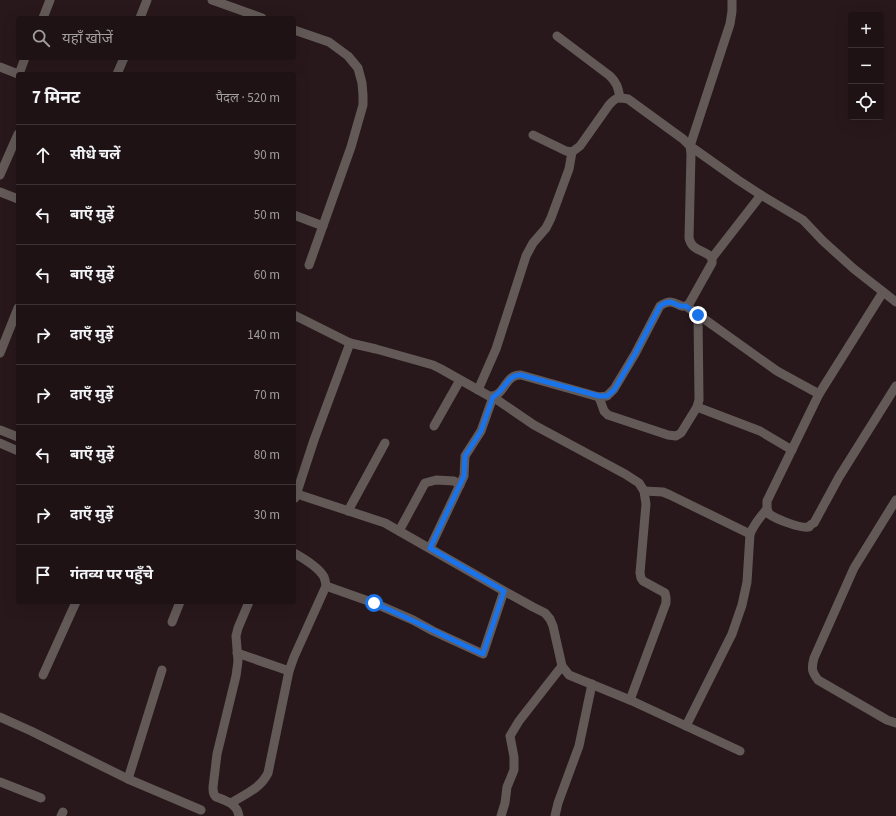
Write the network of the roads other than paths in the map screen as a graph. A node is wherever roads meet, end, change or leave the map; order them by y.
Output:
1 (50, 0) edge
2 (148, 0) edge
3 (212, 0) edge
4 (732, 0) edge
5 (44, 16) edge
6 (141, 16) edge
7 (256, 16) edge
8 (296, 31) edge
9 (557, 36) dead end
10 (25, 60) edge
11 (123, 60) edge
12 (0, 67) edge
13 (19, 72) edge
14 (118, 72) edge
15 (16, 73) edge
16 (620, 98) junction
17 (533, 135) dead end
18 (16, 139) edge
19 (690, 146) junction
20 (572, 152) junction
21 (0, 175) edge
22 (0, 192) edge
23 (761, 195) junction
24 (16, 197) edge
25 (296, 216) edge
26 (323, 226) junction
27 (712, 258) junction
28 (309, 265) dead end
29 (883, 292) junction
30 (896, 302) edge
31 (686, 306) junction
32 (16, 313) edge
33 (698, 315) junction
34 (296, 316) edge
35 (350, 343) junction
36 (0, 354) edge
37 (460, 380) junction
38 (896, 386) edge
39 (478, 390) junction
40 (819, 394) junction
41 (599, 396) junction
42 (493, 397) junction
43 (698, 407) junction
44 (434, 426) dead end
45 (0, 430) edge
46 (16, 436) edge
47 (0, 443) edge
48 (385, 443) dead end
49 (16, 450) edge
50 (792, 450) junction
51 (460, 484) junction
52 (644, 491) junction
53 (296, 492) edge
54 (296, 495) edge
55 (896, 500) edge
56 (767, 509) junction
57 (348, 511) junction
58 (399, 531) junction
59 (750, 534) junction
60 (430, 548) junction
61 (296, 554) edge
62 (326, 586) junction
63 (504, 591) junction
64 (75, 604) edge
65 (179, 604) edge
66 (248, 604) edge
67 (172, 622) dead end
68 (237, 654) junction
69 (562, 666) junction
70 (162, 670) dead end
71 (289, 671) junction
72 (43, 675) dead end
73 (592, 684) junction
74 (630, 700) junction
75 (0, 717) edge
76 (896, 723) edge
77 (686, 726) junction
78 (740, 751) dead end
79 (128, 780) junction
80 (0, 782) edge
81 (41, 798) dead end
82 (231, 803) junction
83 (201, 810) dead end
84 (239, 816) edge
85 (501, 816) edge
86 (555, 816) edge

1 - 5 street
2 - 6 street
3 - 7 street
4 - 19 street
8 - 26 street
9 - 16 street
10 - 13 street
11 - 14 street
12 - 15 street
16 - 19 street
16 - 20 street
17 - 20 street
18 - 21 street
19 - 23 street
19 - 27 street
20 - 39 street
22 - 24 street
23 - 27 street
23 - 29 street
25 - 26 street
26 - 28 street
27 - 31 street
29 - 30 street
29 - 40 street
31 - 33 street
31 - 41 street
32 - 36 street
33 - 40 street
33 - 43 street
34 - 35 street
35 - 37 street
35 - 53 street
37 - 39 street
37 - 44 street
38 - 56 street
39 - 42 street
40 - 50 street
41 - 42 street
41 - 43 street
42 - 51 street
42 - 52 street
43 - 50 street
45 - 46 street
47 - 49 street
48 - 57 street
50 - 56 street
51 - 58 street
51 - 60 street
52 - 59 street
52 - 74 street
54 - 57 street
55 - 76 street
56 - 59 street
57 - 58 street
58 - 60 street
59 - 77 street
60 - 63 street
61 - 62 street
62 - 63 street
62 - 71 street
63 - 69 street
64 - 72 street
65 - 67 street
66 - 68 street
68 - 71 street
68 - 82 street
69 - 73 street
69 - 85 street
70 - 79 street
71 - 82 street
73 - 74 street
73 - 86 street
74 - 77 street
75 - 79 street
77 - 78 street
79 - 83 street
80 - 81 street
82 - 84 street

